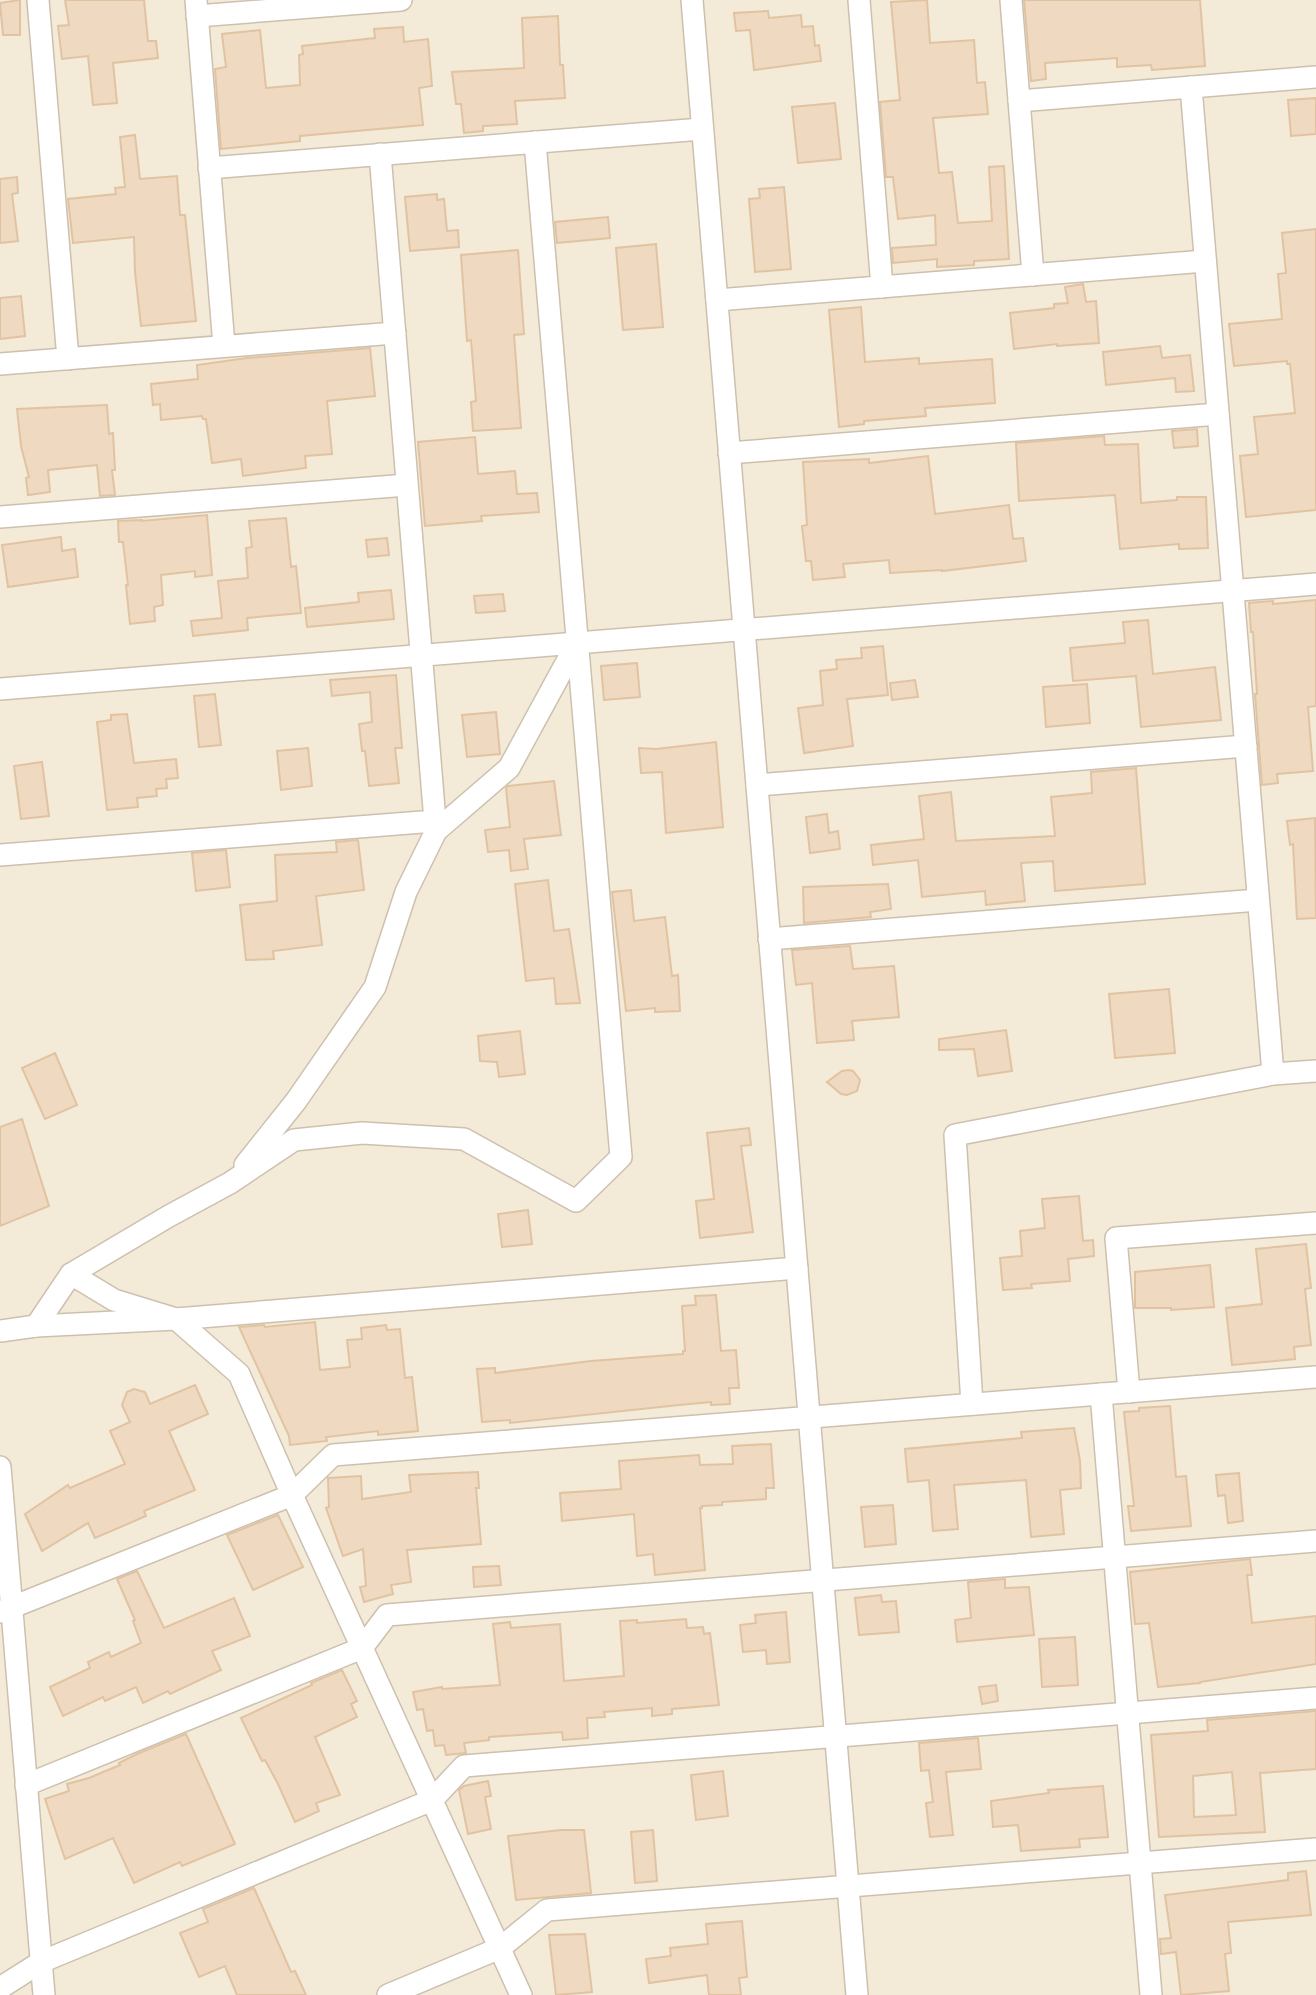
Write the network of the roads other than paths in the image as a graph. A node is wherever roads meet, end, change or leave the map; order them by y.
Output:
1 (38, 0) edge
2 (401, 0) edge
3 (692, 0) edge
4 (859, 0) edge
5 (1011, 0) edge
6 (196, 8) edge
7 (1316, 77) edge
8 (1191, 87) junction
9 (1019, 101) junction
10 (702, 129) junction
11 (535, 142) junction
12 (380, 154) junction
13 (209, 168) junction
14 (1205, 261) junction
15 (1034, 275) junction
16 (883, 287) junction
17 (717, 300) junction
18 (395, 333) junction
19 (224, 346) junction
20 (68, 359) junction
21 (0, 364) edge
22 (1218, 414) junction
23 (729, 453) junction
24 (407, 485) junction
25 (0, 517) edge
26 (1316, 584) edge
27 (1233, 590) junction
28 (744, 629) junction
29 (577, 643) junction
30 (421, 655) junction
31 (0, 689) edge
32 (1245, 746) junction
33 (757, 785) junction
34 (0, 856) edge
35 (1258, 900) junction
36 (769, 939) junction
37 (1316, 1071) edge
38 (1273, 1074) junction
39 (230, 1184) junction
40 (1316, 1223) edge
41 (797, 1268) junction
42 (71, 1273) junction
43 (176, 1319) junction
44 (36, 1326) junction
45 (0, 1331) edge
46 (1316, 1377) edge
47 (1129, 1392) junction
48 (1101, 1394) junction
49 (972, 1404) junction
50 (809, 1417) junction
51 (0, 1466) edge
52 (0, 1477) edge
53 (292, 1495) junction
54 (1316, 1541) edge
55 (1115, 1557) junction
56 (823, 1580) junction
57 (6, 1609) edge
58 (362, 1648) junction
59 (1316, 1698) edge
60 (1128, 1713) junction
61 (836, 1736) junction
62 (26, 1785) junction
63 (432, 1800) junction
64 (1316, 1849) edge
65 (1140, 1863) junction
66 (848, 1886) junction
67 (500, 1948) junction
68 (41, 1962) junction
69 (0, 1989) edge
70 (44, 1995) edge
71 (388, 1995) edge
72 (521, 1995) edge
73 (857, 1995) edge
74 (1151, 1995) edge

1 - 20 street
2 - 6 street
3 - 10 street
4 - 16 street
5 - 9 street
6 - 13 street
7 - 8 street
8 - 9 street
8 - 14 street
9 - 15 street
10 - 11 street
10 - 17 street
11 - 12 street
11 - 29 street
12 - 13 street
12 - 18 street
13 - 19 street
14 - 15 street
14 - 22 street
15 - 16 street
16 - 17 street
17 - 23 street
18 - 19 street
18 - 24 street
19 - 20 street
20 - 21 street
22 - 23 street
22 - 27 street
23 - 28 street
24 - 25 street
24 - 30 street
26 - 27 street
27 - 28 street
27 - 32 street
28 - 29 street
28 - 33 street
29 - 30 street
29 - 39 street
29 - 39 street
30 - 31 street
30 - 34 street
32 - 33 street
32 - 35 street
33 - 36 street
35 - 36 street
35 - 38 street
36 - 41 street
37 - 38 street
38 - 49 street
39 - 42 street
40 - 47 street
41 - 43 street
41 - 50 street
42 - 43 street
42 - 44 street
43 - 44 street
43 - 53 street
44 - 45 street
46 - 47 street
47 - 48 street
48 - 49 street
48 - 55 street
49 - 50 street
50 - 53 street
50 - 56 street
51 - 52 street
52 - 57 street
53 - 57 street
53 - 58 street
54 - 55 street
55 - 56 street
55 - 60 street
56 - 58 street
56 - 61 street
57 - 62 street
58 - 62 street
58 - 63 street
59 - 60 street
60 - 61 street
60 - 65 street
61 - 63 street
61 - 66 street
62 - 68 street
63 - 67 street
63 - 68 street
64 - 65 street
65 - 66 street
65 - 74 street
66 - 67 street
66 - 73 street
67 - 71 street
67 - 72 street
68 - 69 street
68 - 70 street

